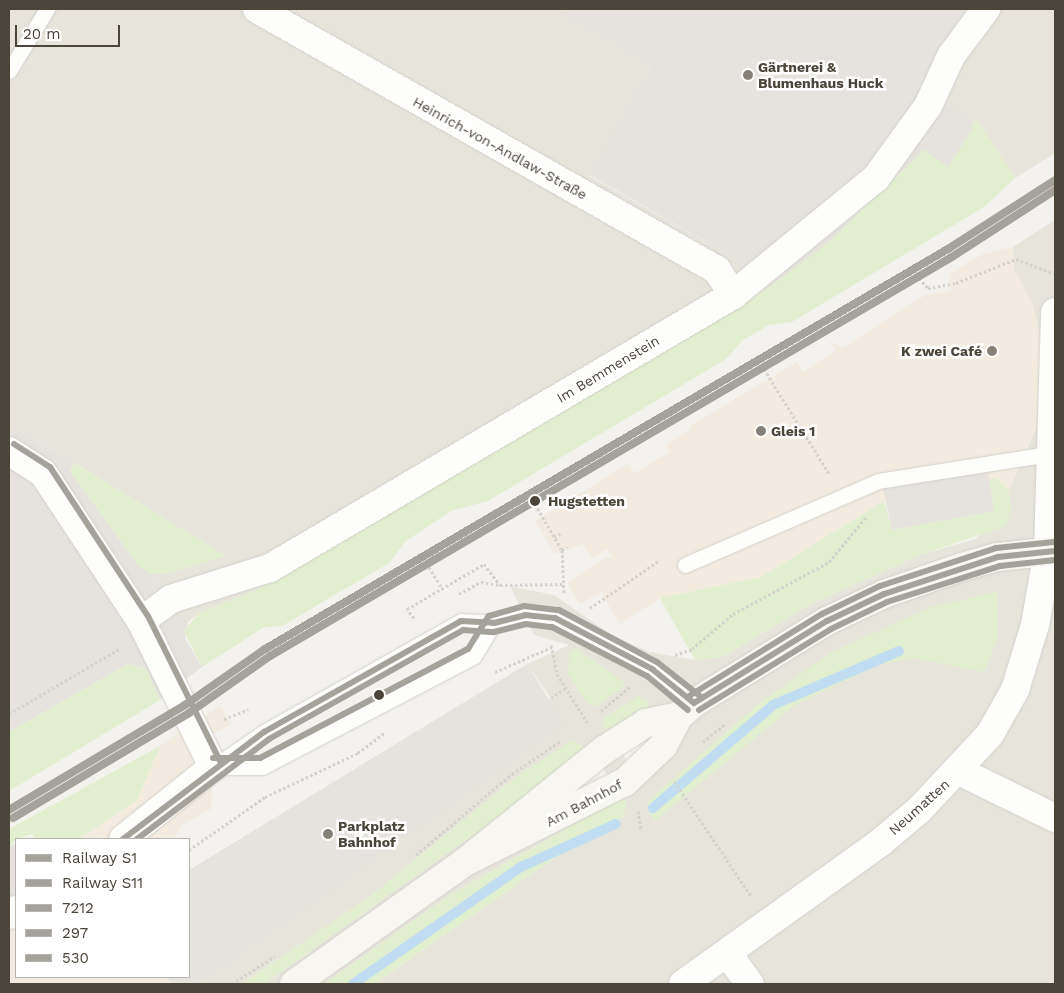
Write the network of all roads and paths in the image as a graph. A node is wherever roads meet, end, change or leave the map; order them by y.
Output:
1 (47, 9) edge
2 (257, 9) edge
3 (986, 9) edge
4 (9, 71) edge
5 (1055, 274) edge
6 (918, 278) dead end
7 (733, 295) junction
8 (1055, 312) edge
9 (764, 369) dead end
10 (9, 451) edge
11 (1049, 454) junction
12 (878, 481) junction
13 (842, 495) junction
14 (535, 504) dead end
15 (560, 534) dead end
16 (554, 537) junction
17 (567, 547) dead end
18 (562, 550) junction
19 (1052, 551) edge
20 (685, 565) joint
21 (429, 567) dead end
22 (563, 584) junction
23 (442, 589) junction
24 (564, 600) dead end
25 (414, 619) dead end
26 (141, 621) junction
27 (494, 623) junction
28 (576, 629) junction
29 (550, 638) dead end
30 (692, 649) dead end
31 (553, 652) junction
32 (566, 688) junction
33 (551, 698) dead end
34 (686, 710) junction
35 (9, 714) edge
36 (733, 718) dead end
37 (580, 728) dead end
38 (565, 738) dead end
39 (696, 748) dead end
40 (213, 767) junction
41 (959, 771) junction
42 (676, 784) dead end
43 (637, 806) dead end
44 (1055, 818) edge
45 (641, 830) dead end
46 (124, 838) edge
47 (411, 858) dead end
48 (465, 862) junction
49 (768, 922) junction
50 (280, 952) dead end
51 (728, 954) junction
52 (232, 984) edge
53 (294, 984) edge
54 (683, 984) edge
55 (750, 984) edge

1 - 4 lane
2 - 7 street, Heinrich-von-Andlaw-Straße
3 - 7 street, Im Bemmenstein
5 - 6 path
7 - 26 street, Im Bemmenstein
8 - 11 street
9 - 13 path
10 - 26 street
11 - 12 lane
11 - 19 street
12 - 13 lane
12 - 30 path
13 - 20 lane
14 - 16 path
15 - 16 path
16 - 18 path
17 - 18 path
18 - 22 path
19 - 34 main road, Am Bahnhof
19 - 41 street, Neumatten
20 - 28 path
21 - 23 path
22 - 23 path
22 - 24 path
23 - 25 path
26 - 35 path
26 - 40 street
27 - 28 lane
27 - 40 lane
27 - 40 lane
28 - 31 path
28 - 34 lane
29 - 31 path
31 - 32 path
32 - 33 path
32 - 37 path
34 - 48 main road, Am Bahnhof
34 - 48 main road, Am Bahnhof
36 - 39 path
38 - 47 path
40 - 46 street
41 - 44 street
41 - 49 street, Neumatten
42 - 49 path
43 - 45 path
48 - 53 main road, Am Bahnhof
49 - 51 street, Neumatten
50 - 52 path
51 - 54 street, Neumatten
51 - 55 street

